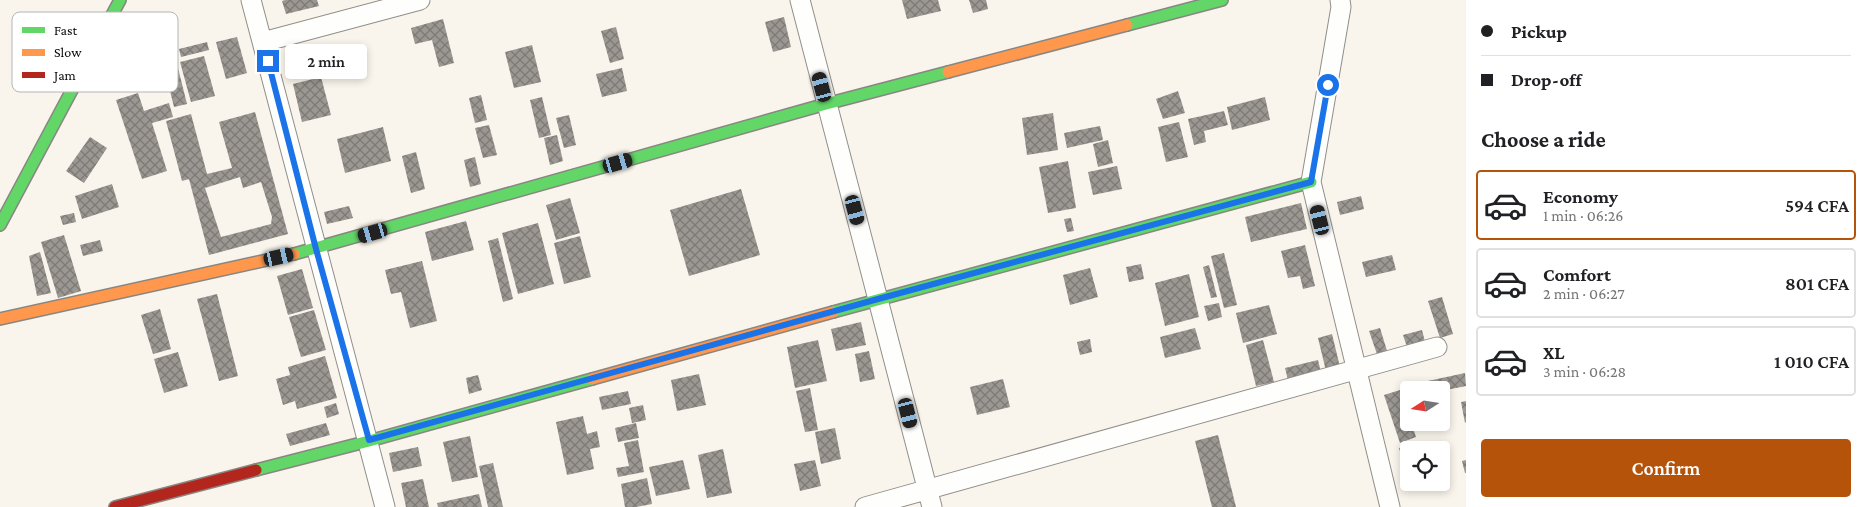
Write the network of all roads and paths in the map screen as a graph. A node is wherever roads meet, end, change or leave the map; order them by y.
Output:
1 (120, 0) edge
2 (251, 0) edge
3 (420, 0) edge
4 (800, 0) edge
5 (1222, 0) edge
6 (1340, 0) edge
7 (114, 12) edge
8 (263, 42) junction
9 (71, 92) edge
10 (826, 104) junction
11 (1311, 182) junction
12 (0, 225) edge
13 (316, 249) junction
14 (878, 299) junction
15 (0, 319) edge
16 (1437, 347) dead end
17 (1356, 369) junction
18 (369, 440) junction
19 (930, 498) edge
20 (115, 507) edge
21 (385, 507) edge
22 (865, 507) edge
23 (1390, 507) edge

1 - 7 street
2 - 8 street
3 - 8 street
4 - 10 street
5 - 10 street
6 - 11 street
8 - 13 street
9 - 12 street
10 - 13 street
10 - 14 street
11 - 14 street
11 - 17 street
13 - 15 street
13 - 18 street
14 - 18 street
14 - 19 street
16 - 17 street
17 - 19 street
17 - 23 street
18 - 20 street
18 - 21 street
19 - 22 street

